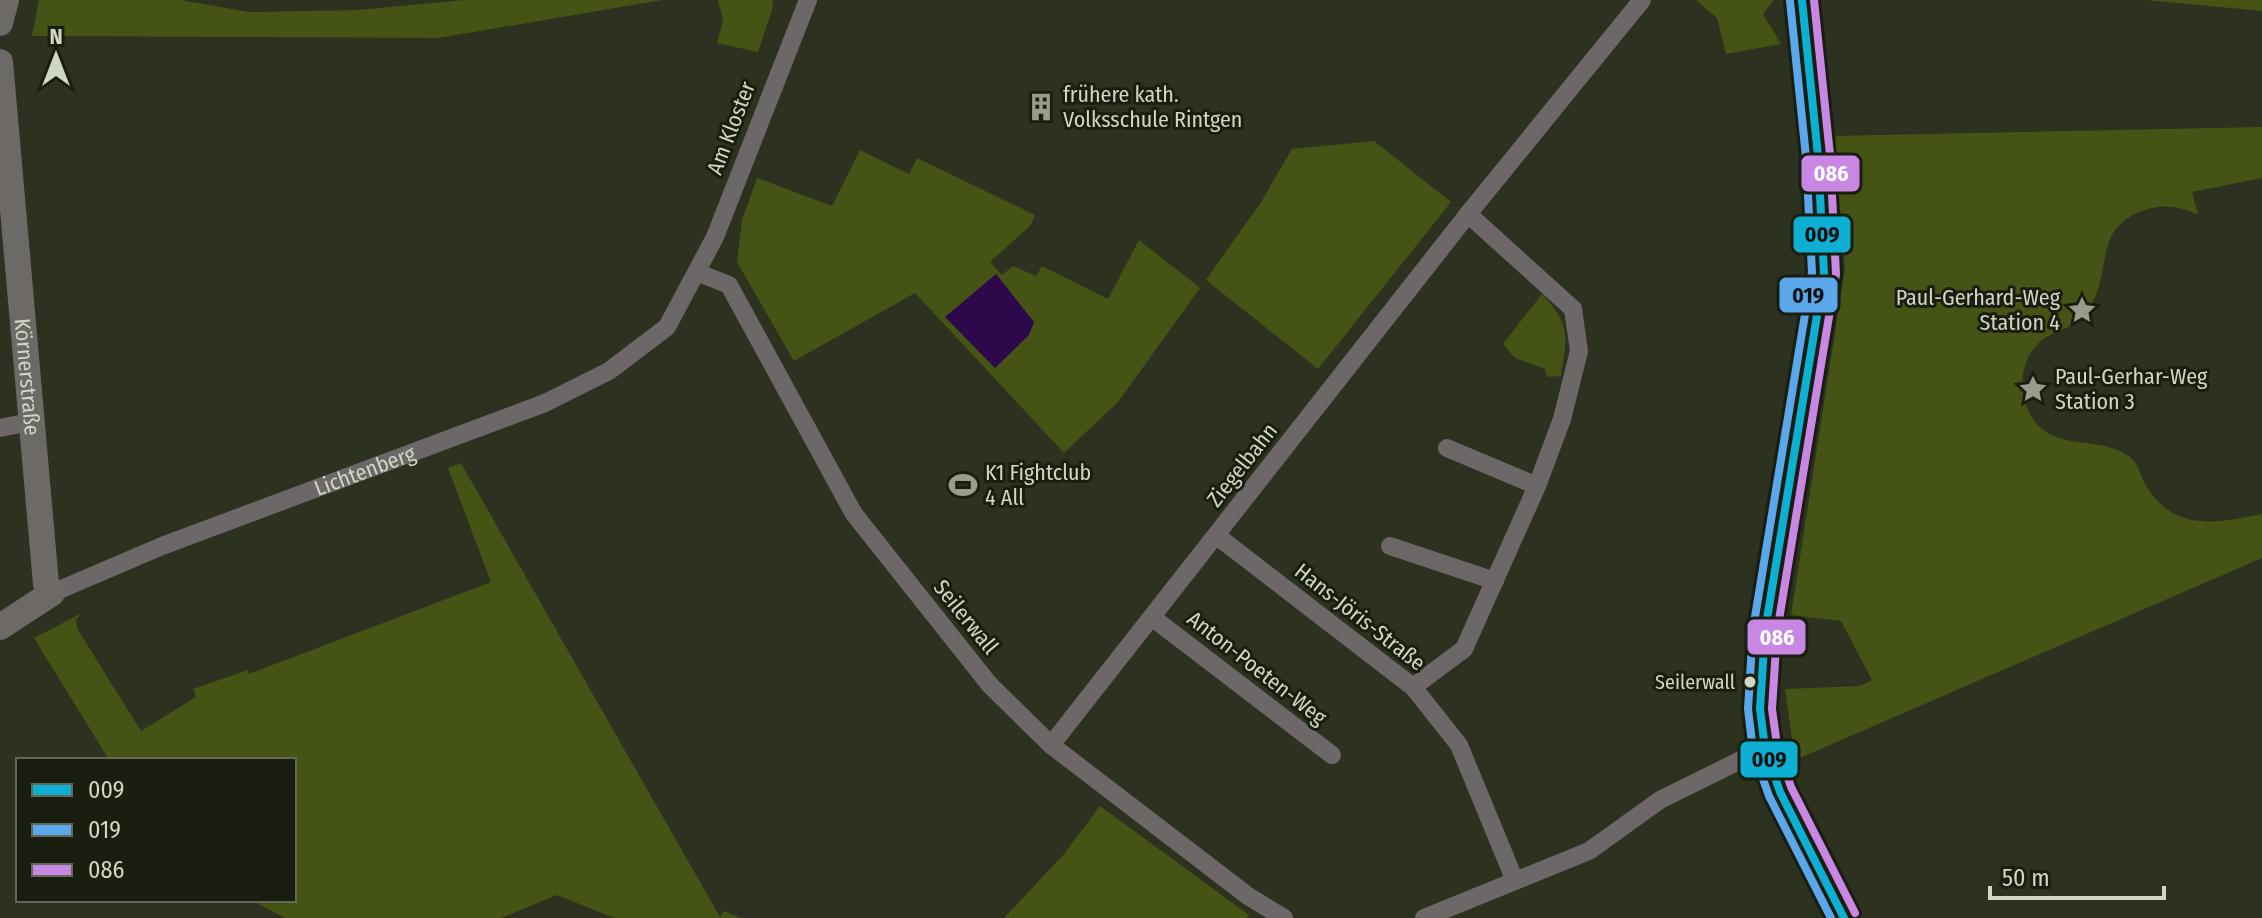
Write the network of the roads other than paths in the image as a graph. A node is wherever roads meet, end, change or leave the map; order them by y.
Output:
1 (2, 0) edge
2 (808, 0) edge
3 (1642, 0) edge
4 (1802, 0) edge
5 (0, 23) edge
6 (0, 62) edge
7 (1468, 214) junction
8 (699, 273) junction
9 (30, 422) junction
10 (0, 428) edge
11 (1447, 448) dead end
12 (1537, 486) junction
13 (1217, 536) junction
14 (1390, 546) dead end
15 (1495, 581) junction
16 (52, 593) junction
17 (1153, 618) junction
18 (0, 627) edge
19 (1413, 687) junction
20 (1051, 745) junction
21 (1765, 748) junction
22 (1332, 755) dead end
23 (1515, 881) junction
24 (1284, 918) edge
25 (1424, 918) edge
26 (1844, 918) edge

1 - 5 main road
2 - 8 street, Am Kloster
3 - 7 street, Ziegelbahn
4 - 21 main road
6 - 9 main road, Körnerstraße
7 - 12 street
7 - 13 street, Ziegelbahn
8 - 16 street, Lichtenberg
8 - 20 street, Seilerwall
9 - 10 street
9 - 16 main road, Körnerstraße
11 - 12 street
12 - 15 street
13 - 17 street, Ziegelbahn
13 - 19 street, Hans-Jöris-Straße
14 - 15 street
15 - 19 street
16 - 18 main road, Lichtenberg
17 - 20 street, Ziegelbahn
17 - 22 street, Anton-Poeten-Weg
19 - 23 street, Hans-Jöris-Straße
20 - 24 street, Seilerwall
21 - 23 street
21 - 26 main road
23 - 25 street

